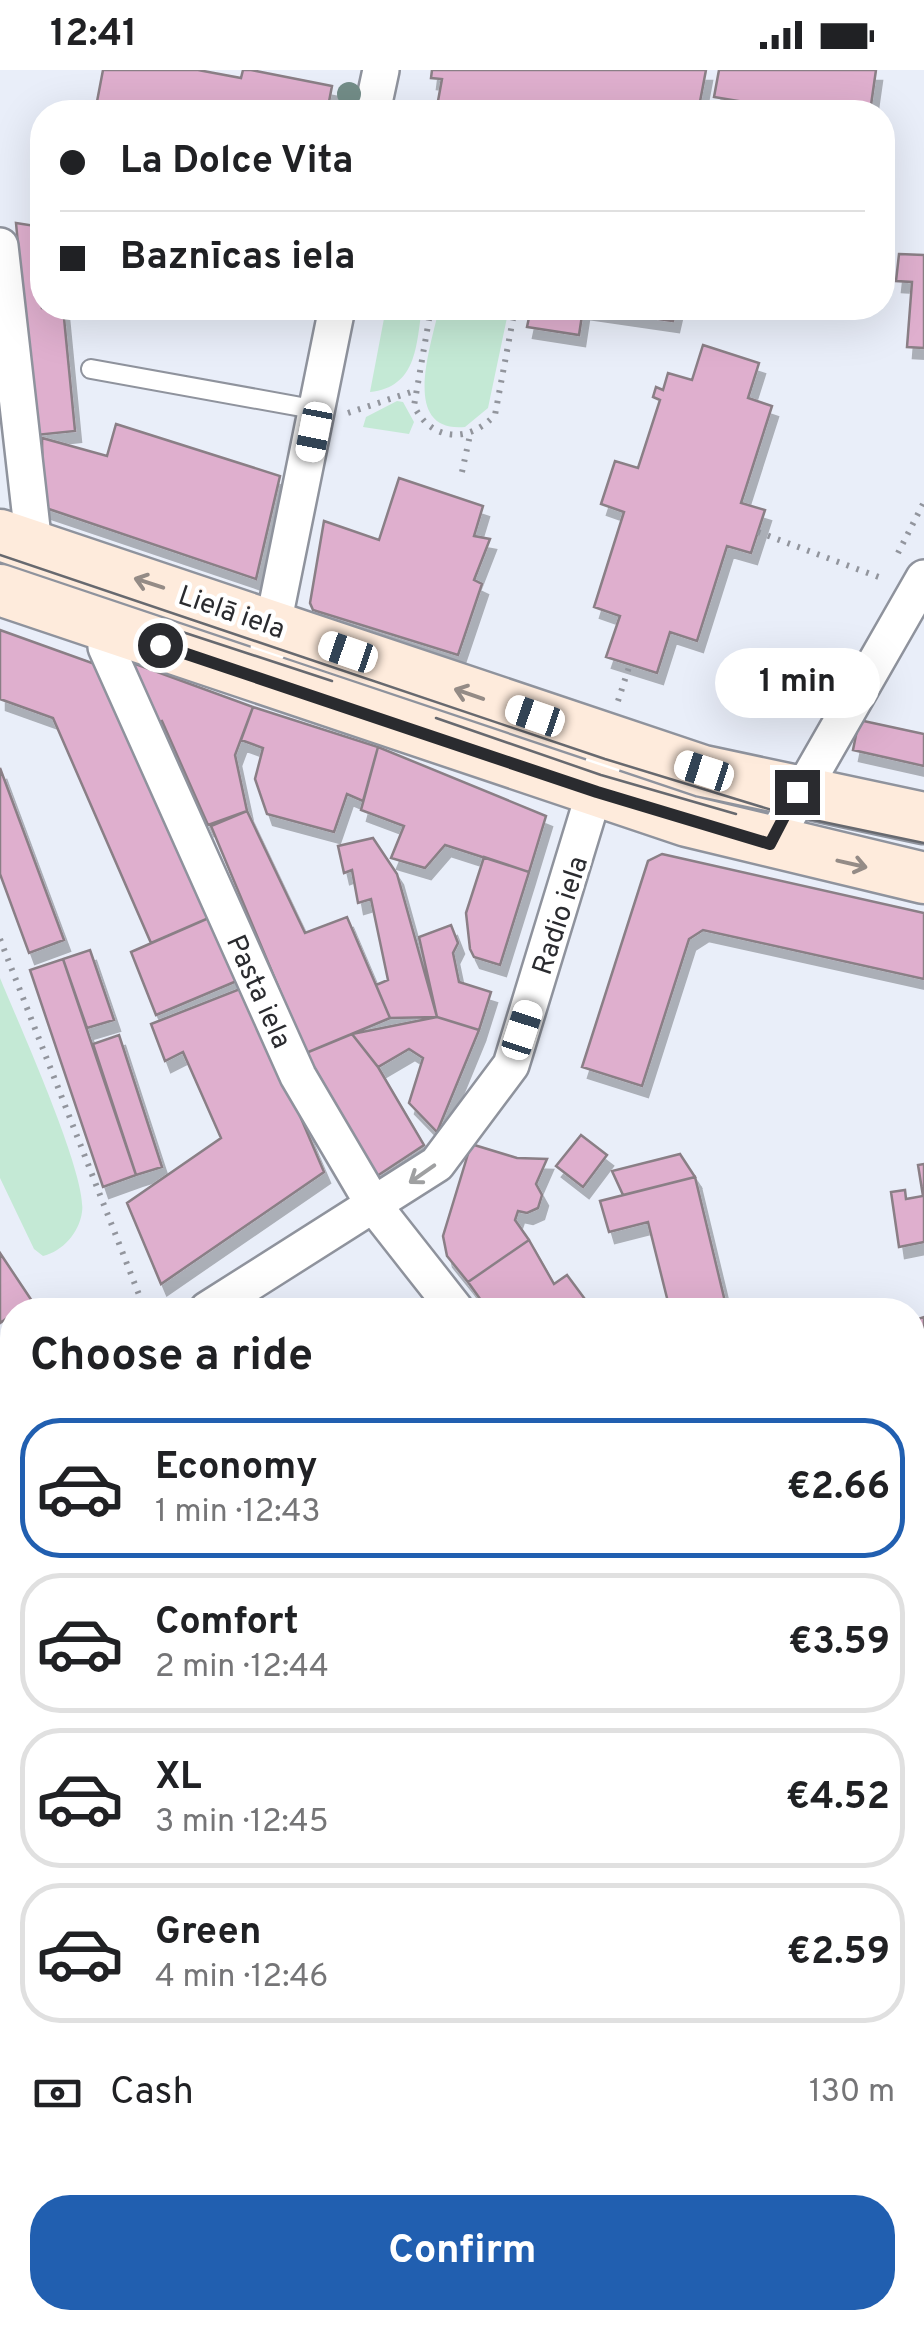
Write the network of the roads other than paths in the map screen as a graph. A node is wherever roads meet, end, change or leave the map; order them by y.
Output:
1 (380, 70) edge
2 (374, 100) edge
3 (0, 246) edge
4 (336, 320) edge
5 (91, 368) dead end
6 (331, 404) junction
7 (17, 536) edge
8 (924, 578) edge
9 (0, 590) edge
10 (275, 625) junction
11 (106, 647) dead end
12 (258, 679) junction
13 (612, 729) junction
14 (597, 792) junction
15 (797, 792) junction
16 (924, 818) edge
17 (770, 844) junction
18 (924, 878) edge
19 (375, 1207) junction
20 (226, 1298) edge
21 (447, 1298) edge

1 - 2 street
3 - 7 street
4 - 6 street
5 - 6 lane
6 - 10 street
10 -> 7 street, Lielā iela
8 - 15 street
9 - 12 street, Lielā iela
10 - 12 street
13 -> 10 street, Lielā iela
11 - 19 street, Pasta iela
12 - 14 street, Lielā iela
13 - 14 street, Radio iela
13 - 15 street, Lielā iela
14 - 17 street, Lielā iela
14 -> 19 street, Radio iela
15 - 16 street, Lielā iela
15 - 17 street
17 -> 18 street, Lielā iela
19 - 20 street
19 - 21 street, Pasta iela

